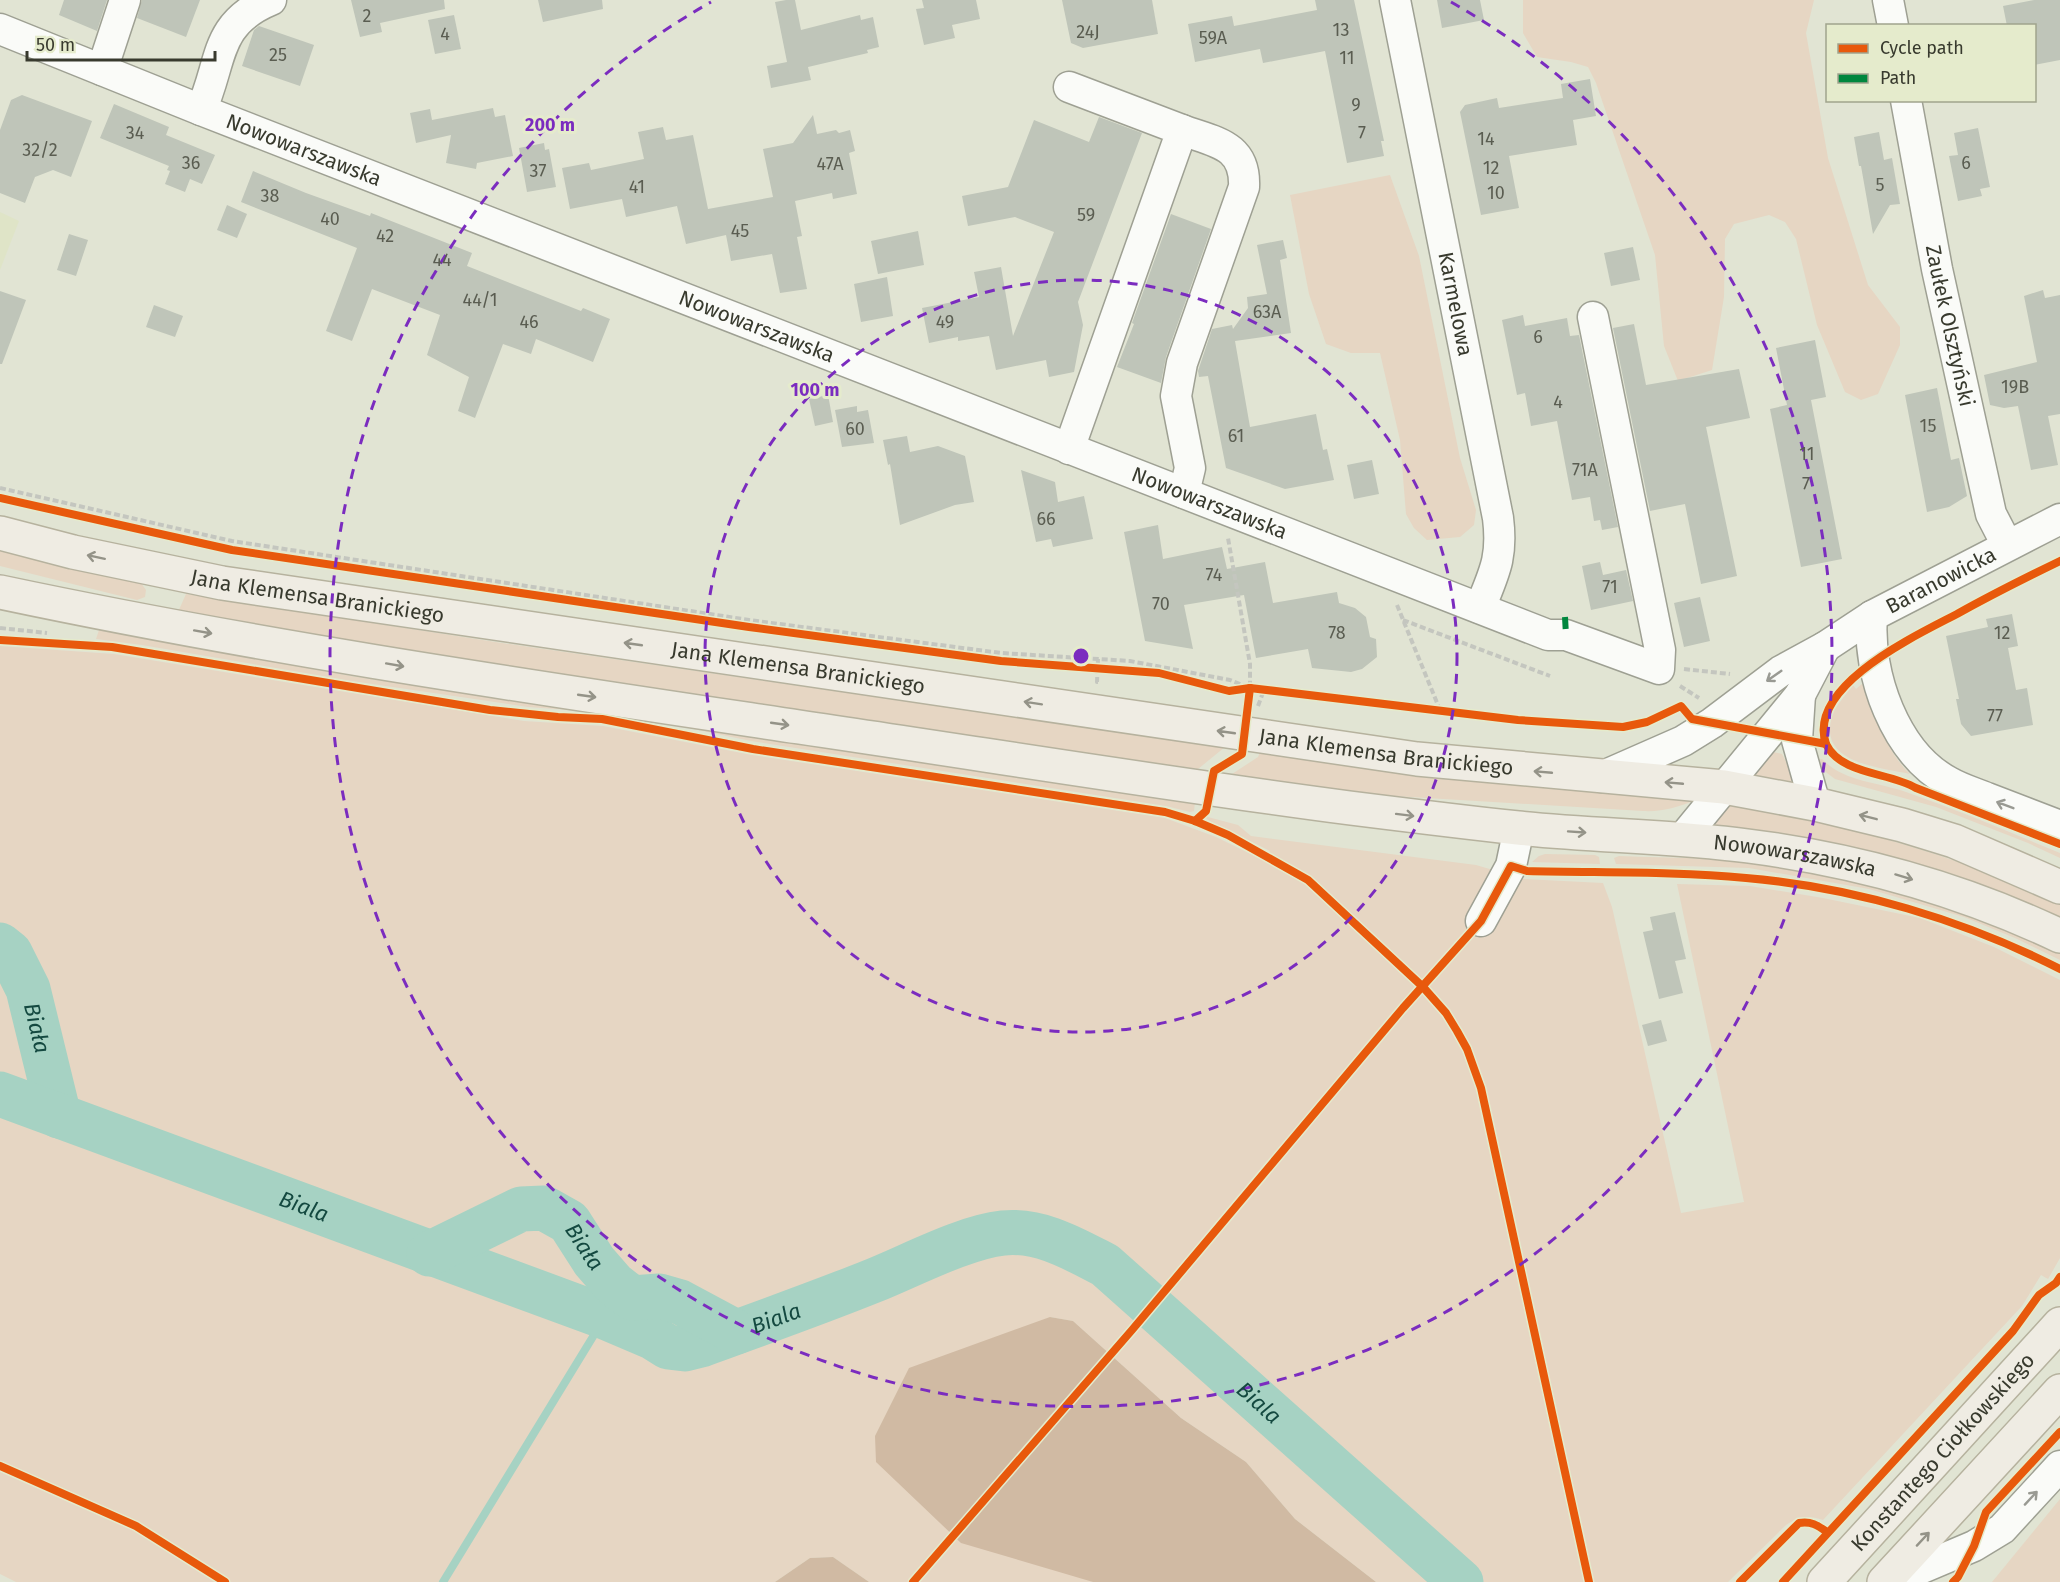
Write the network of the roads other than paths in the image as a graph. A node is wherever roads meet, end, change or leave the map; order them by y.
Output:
1 (125, 0) edge
2 (271, 0) edge
3 (1395, 0) edge
4 (1888, 0) edge
5 (1893, 24) edge
6 (0, 29) edge
7 (102, 70) junction
8 (1069, 87) dead end
9 (1906, 102) edge
10 (201, 110) junction
11 (1182, 130) junction
12 (1593, 317) dead end
13 (1069, 448) junction
14 (1184, 493) junction
15 (2060, 519) edge
16 (0, 533) edge
17 (2007, 545) junction
18 (153, 569) junction
19 (0, 592) edge
20 (1480, 608) junction
21 (1872, 616) junction
22 (145, 621) junction
23 (1825, 647) junction
24 (1800, 696) junction
25 (1601, 777) junction
26 (1724, 787) junction
27 (1815, 804) junction
28 (2060, 826) edge
29 (1519, 828) junction
30 (1682, 839) junction
31 (2060, 887) edge
32 (1481, 921) dead end
33 (2060, 936) edge
34 (2060, 1324) edge
35 (2060, 1391) edge
36 (2060, 1466) edge
37 (1824, 1582) edge
38 (1884, 1582) edge
39 (1889, 1582) edge

1 - 7 street
2 - 10 street
3 - 20 street, Karmelowa
4 - 5 street
6 - 7 street, Nowowarszawska
7 - 10 street, Nowowarszawska
8 - 11 street
9 - 17 street, Zaułek Olsztyński
10 - 13 street, Nowowarszawska
11 - 13 street
11 - 14 street
12 - 20 street, Nowowarszawska
13 - 14 street, Nowowarszawska
14 - 20 street, Nowowarszawska
15 - 17 street, Baranowicka
18 -> 16 main road, Jana Klemensa Branickiego
17 - 21 street, Baranowicka
18 - 22 main road
25 -> 18 main road, Jana Klemensa Branickiego
19 - 22 main road
21 - 23 street, Baranowicka
28 -> 21 street
22 -> 29 main road
23 - 24 street, Baranowicka
23 -> 25 street, Baranowicka
24 - 26 street, Baranowicka
24 - 27 street, Baranowicka
26 -> 25 main road
26 - 27 main road
26 - 30 street, Baranowicka
31 -> 27 main road
29 -> 30 main road, Nowowarszawska
29 - 32 street
30 -> 33 main road, Nowowarszawska
34 - 37 main road, Konstantego Ciołkowskiego
38 -> 35 main road, Konstantego Ciołkowskiego
39 -> 36 street

